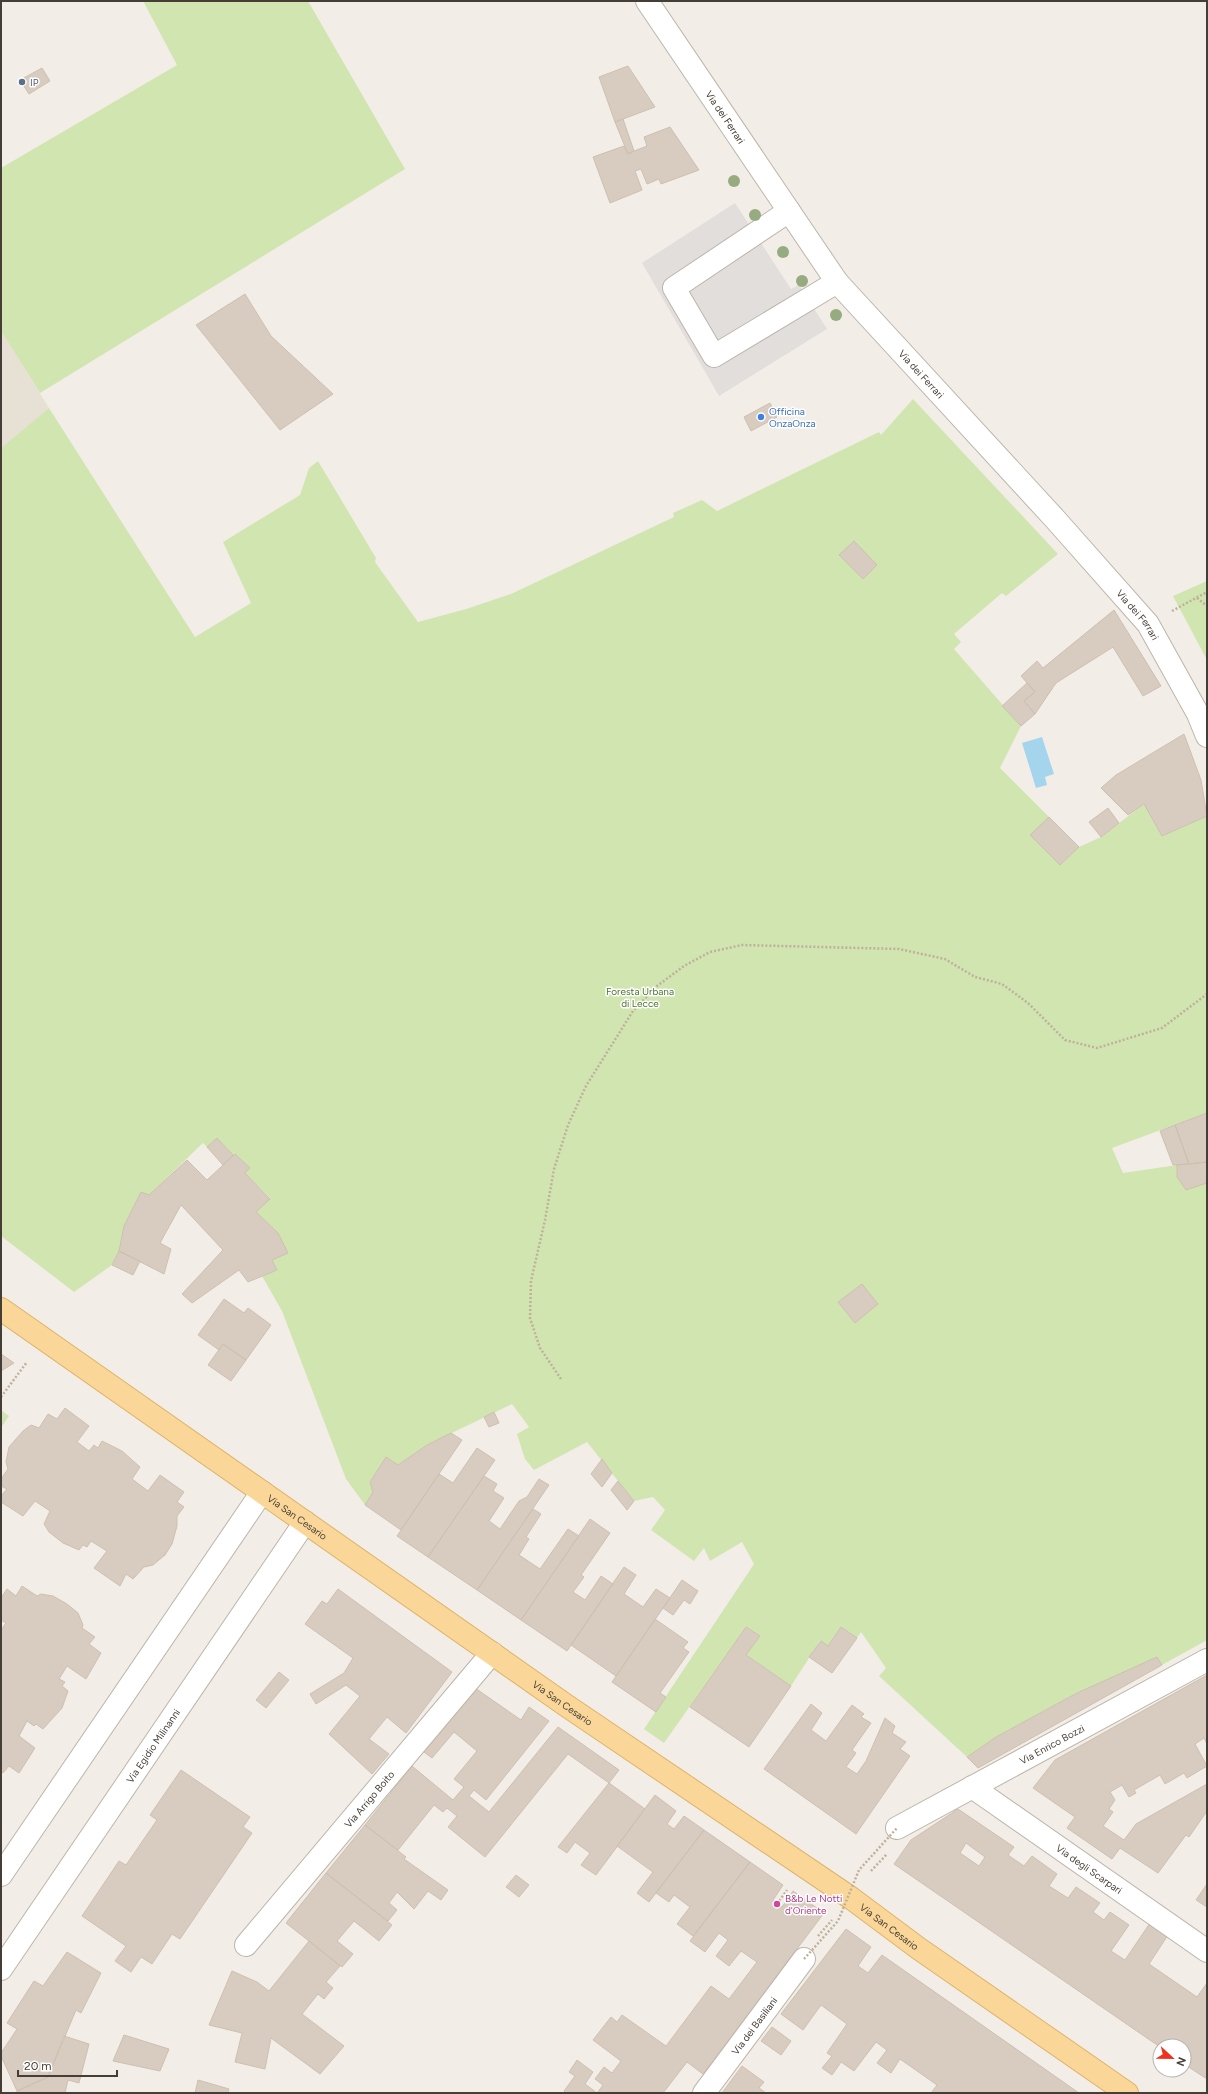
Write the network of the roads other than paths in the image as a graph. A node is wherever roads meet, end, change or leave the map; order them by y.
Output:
1 (647, 1) edge
2 (789, 211) junction
3 (837, 282) junction
4 (1207, 736) edge
5 (1, 1309) edge
6 (262, 1492) junction
7 (305, 1522) junction
8 (492, 1653) junction
9 (1207, 1660) edge
10 (972, 1787) junction
11 (897, 1828) road end
12 (1, 1876) edge
13 (246, 1945) dead end
14 (1207, 1951) edge
15 (804, 1959) road end
16 (1, 1969) edge
17 (704, 2093) edge
18 (1127, 2093) edge

1 - 2 street, Via dei Ferrari
2 - 3 street, Via dei Ferrari
2 - 3 street
3 - 4 street, Via dei Ferrari
5 - 6 main road, Via San Cesario
6 - 7 main road, Via San Cesario
6 - 12 street
7 - 8 main road, Via San Cesario
7 - 16 street, Via Egidio Milinanni
8 - 13 street, Via Arrigo Boito
8 - 18 main road, Via San Cesario
9 - 10 street, Via Enrico Bozzi
10 - 11 street, Via Enrico Bozzi
10 - 14 street, Via degli Scarpari
15 - 17 street, Via dei Basiliani

